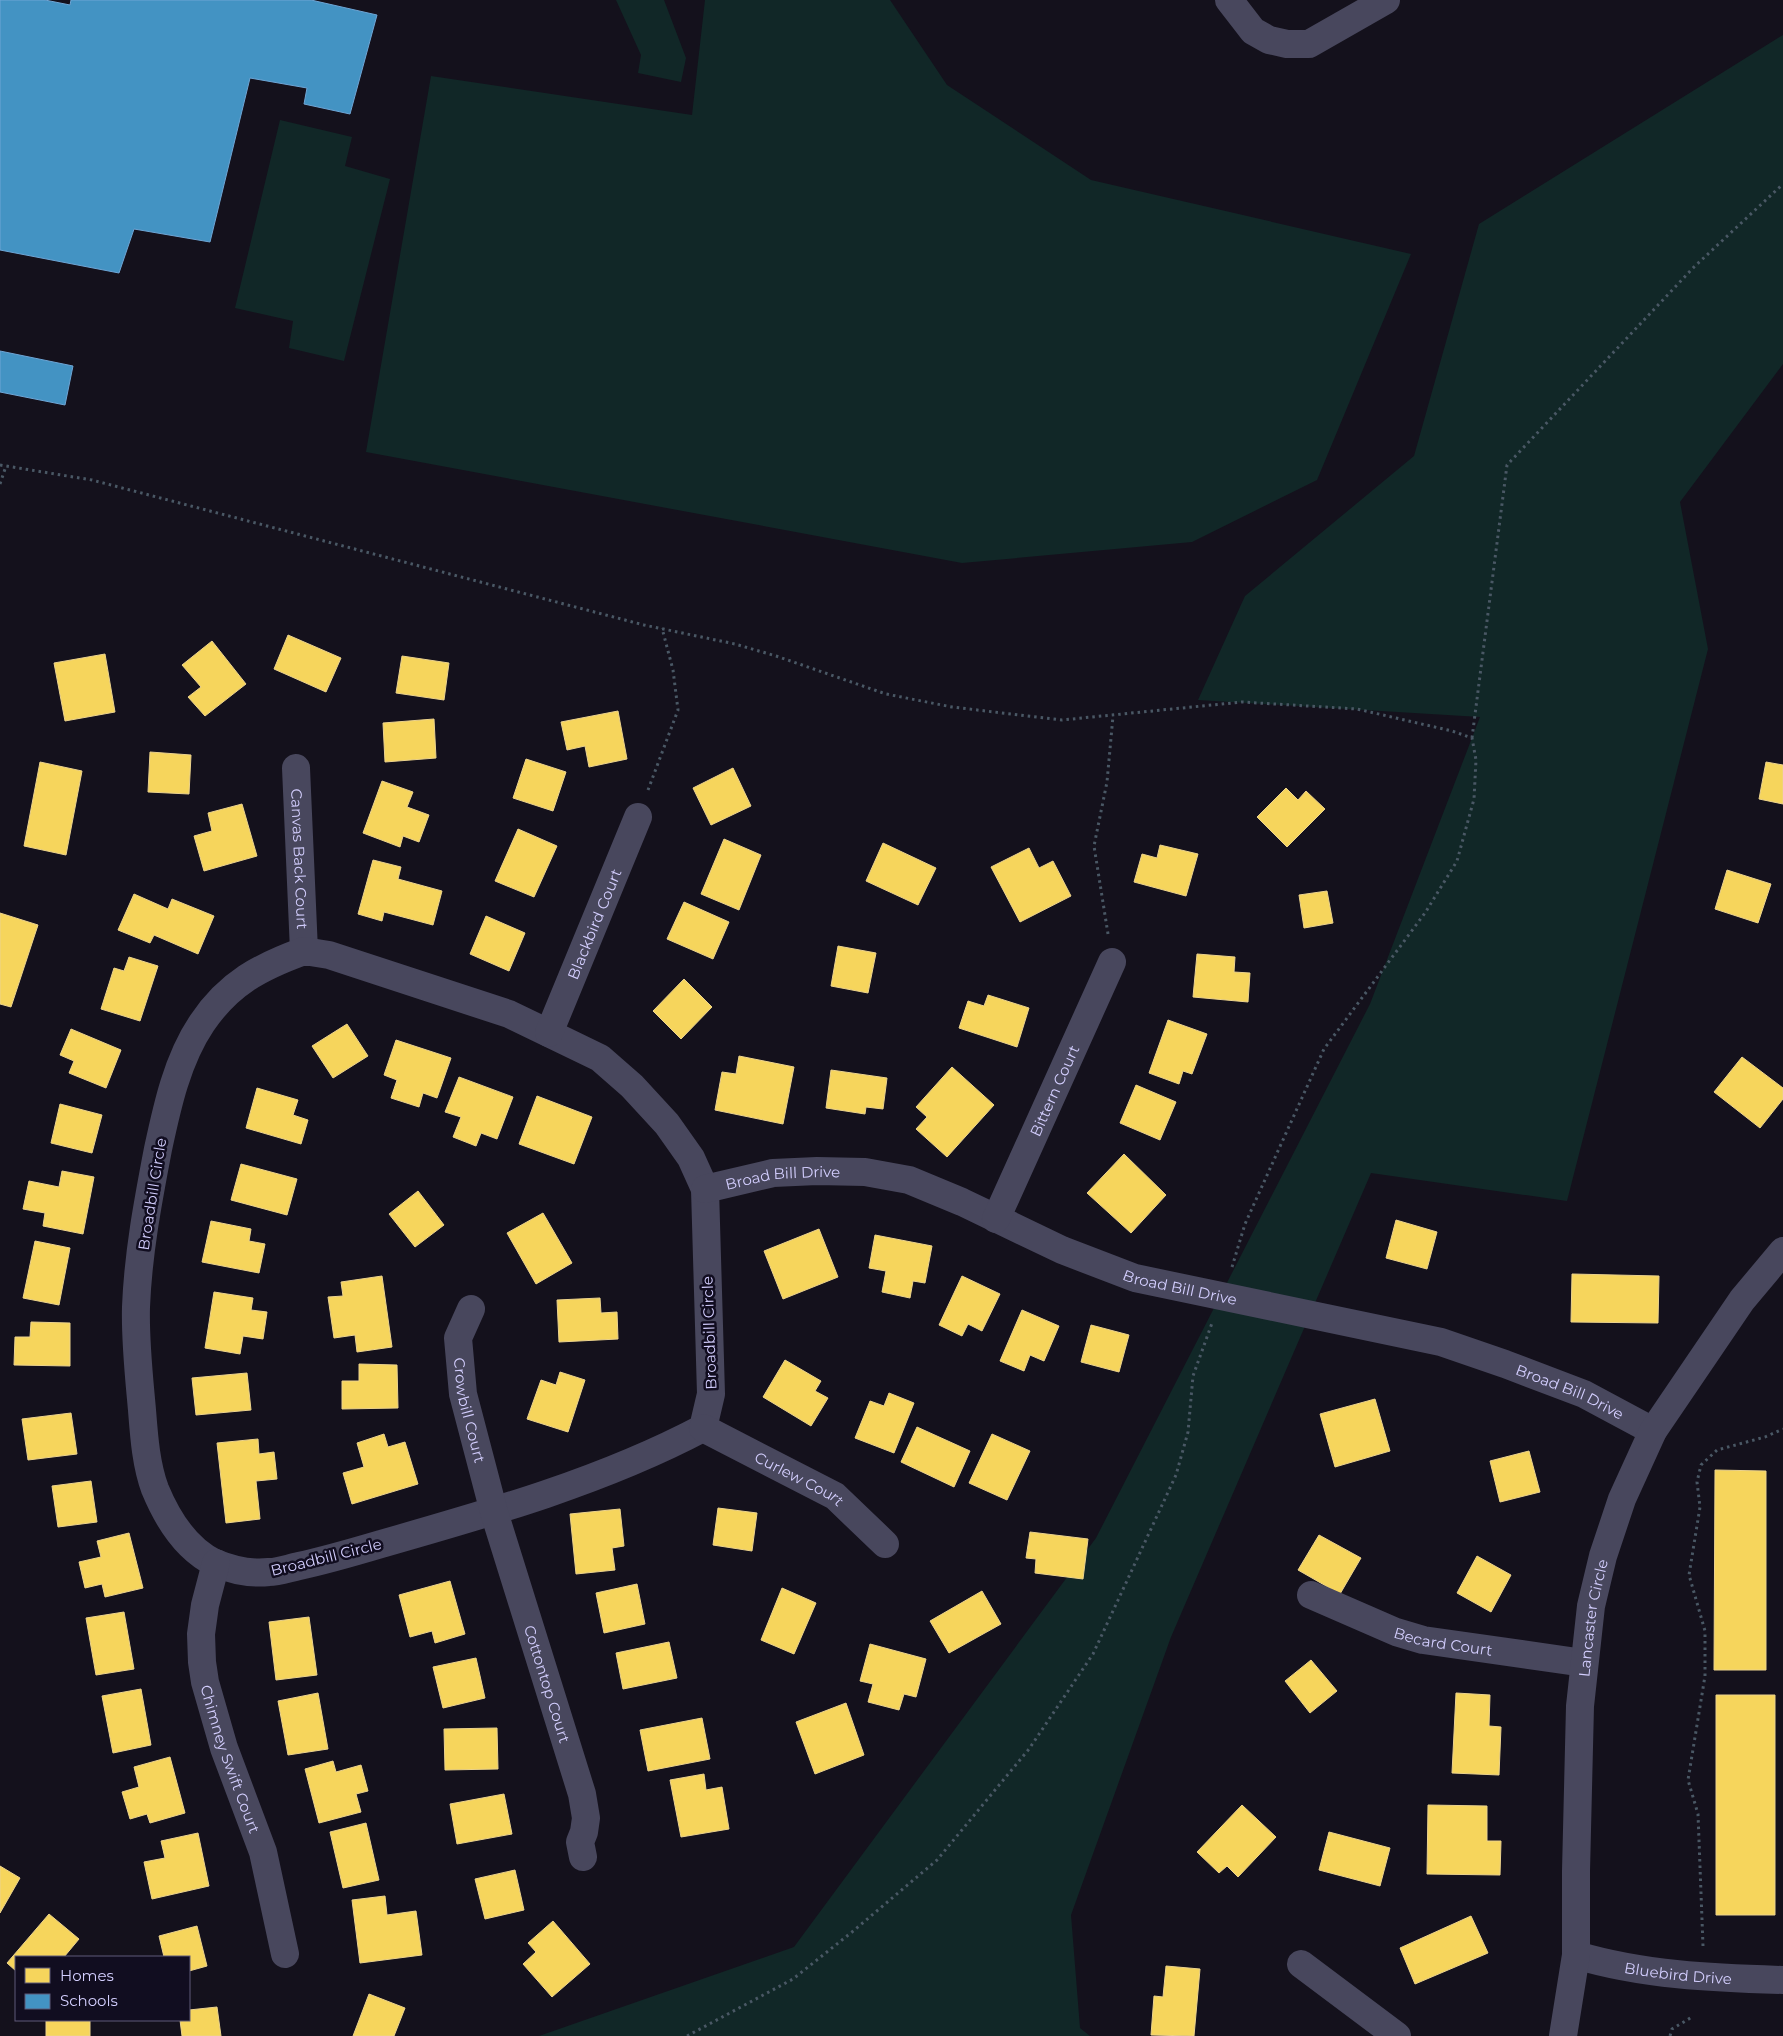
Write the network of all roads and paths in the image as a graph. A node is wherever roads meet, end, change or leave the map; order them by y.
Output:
1 (1229, 0) edge
2 (1386, 0) edge
3 (1783, 184) edge
4 (0, 465) edge
5 (6, 466) junction
6 (0, 484) edge
7 (662, 628) junction
8 (1114, 716) junction
9 (1472, 738) junction
10 (296, 768) dead end
11 (638, 817) joint
12 (304, 951) junction
13 (1112, 962) joint
14 (549, 1033) junction
15 (705, 1190) junction
16 (996, 1220) junction
17 (1783, 1250) edge
18 (1222, 1297) junction
19 (471, 1310) dead end
20 (703, 1428) junction
21 (1783, 1429) edge
22 (1653, 1432) junction
23 (494, 1512) junction
24 (885, 1544) dead end
25 (216, 1563) junction
26 (1311, 1595) dead end
27 (1584, 1663) junction
28 (583, 1856) dead end
29 (285, 1954) dead end
30 (1576, 1955) junction
31 (1300, 1964) dead end
32 (1704, 1977) junction
33 (1783, 1980) edge
34 (1692, 2017) dead end
35 (687, 2036) edge
36 (1397, 2036) edge
37 (1562, 2036) edge
38 (1670, 2036) edge

1 - 2 street
3 - 9 path
4 - 5 path
5 - 6 path
5 - 7 path
7 - 8 path
7 - 11 path
8 - 9 path
8 - 13 path
9 - 18 path
10 - 12 street, Canvas Back Court
11 - 14 street, Blackbird Court
12 - 14 street, Broadbill Circle
12 - 25 street, Broadbill Circle
13 - 16 street, Bittern Court
14 - 15 street, Broadbill Circle
15 - 16 street, Broad Bill Drive
15 - 20 street, Broadbill Circle
16 - 18 street, Broad Bill Drive
17 - 22 street, Lancaster Circle
18 - 22 street, Broad Bill Drive
18 - 35 path
19 - 23 street, Crowbill Court
20 - 23 street, Broadbill Circle
20 - 24 street, Curlew Court
21 - 32 path
22 - 27 street, Lancaster Circle
23 - 25 street, Broadbill Circle
23 - 28 street, Cottontop Court
25 - 29 street, Chimney Swift Court
26 - 27 street, Becard Court
27 - 30 street, Lancaster Circle
30 - 32 street, Bluebird Drive
30 - 37 street, Lancaster Circle
31 - 36 street
32 - 33 street, Bluebird Drive
34 - 38 path

